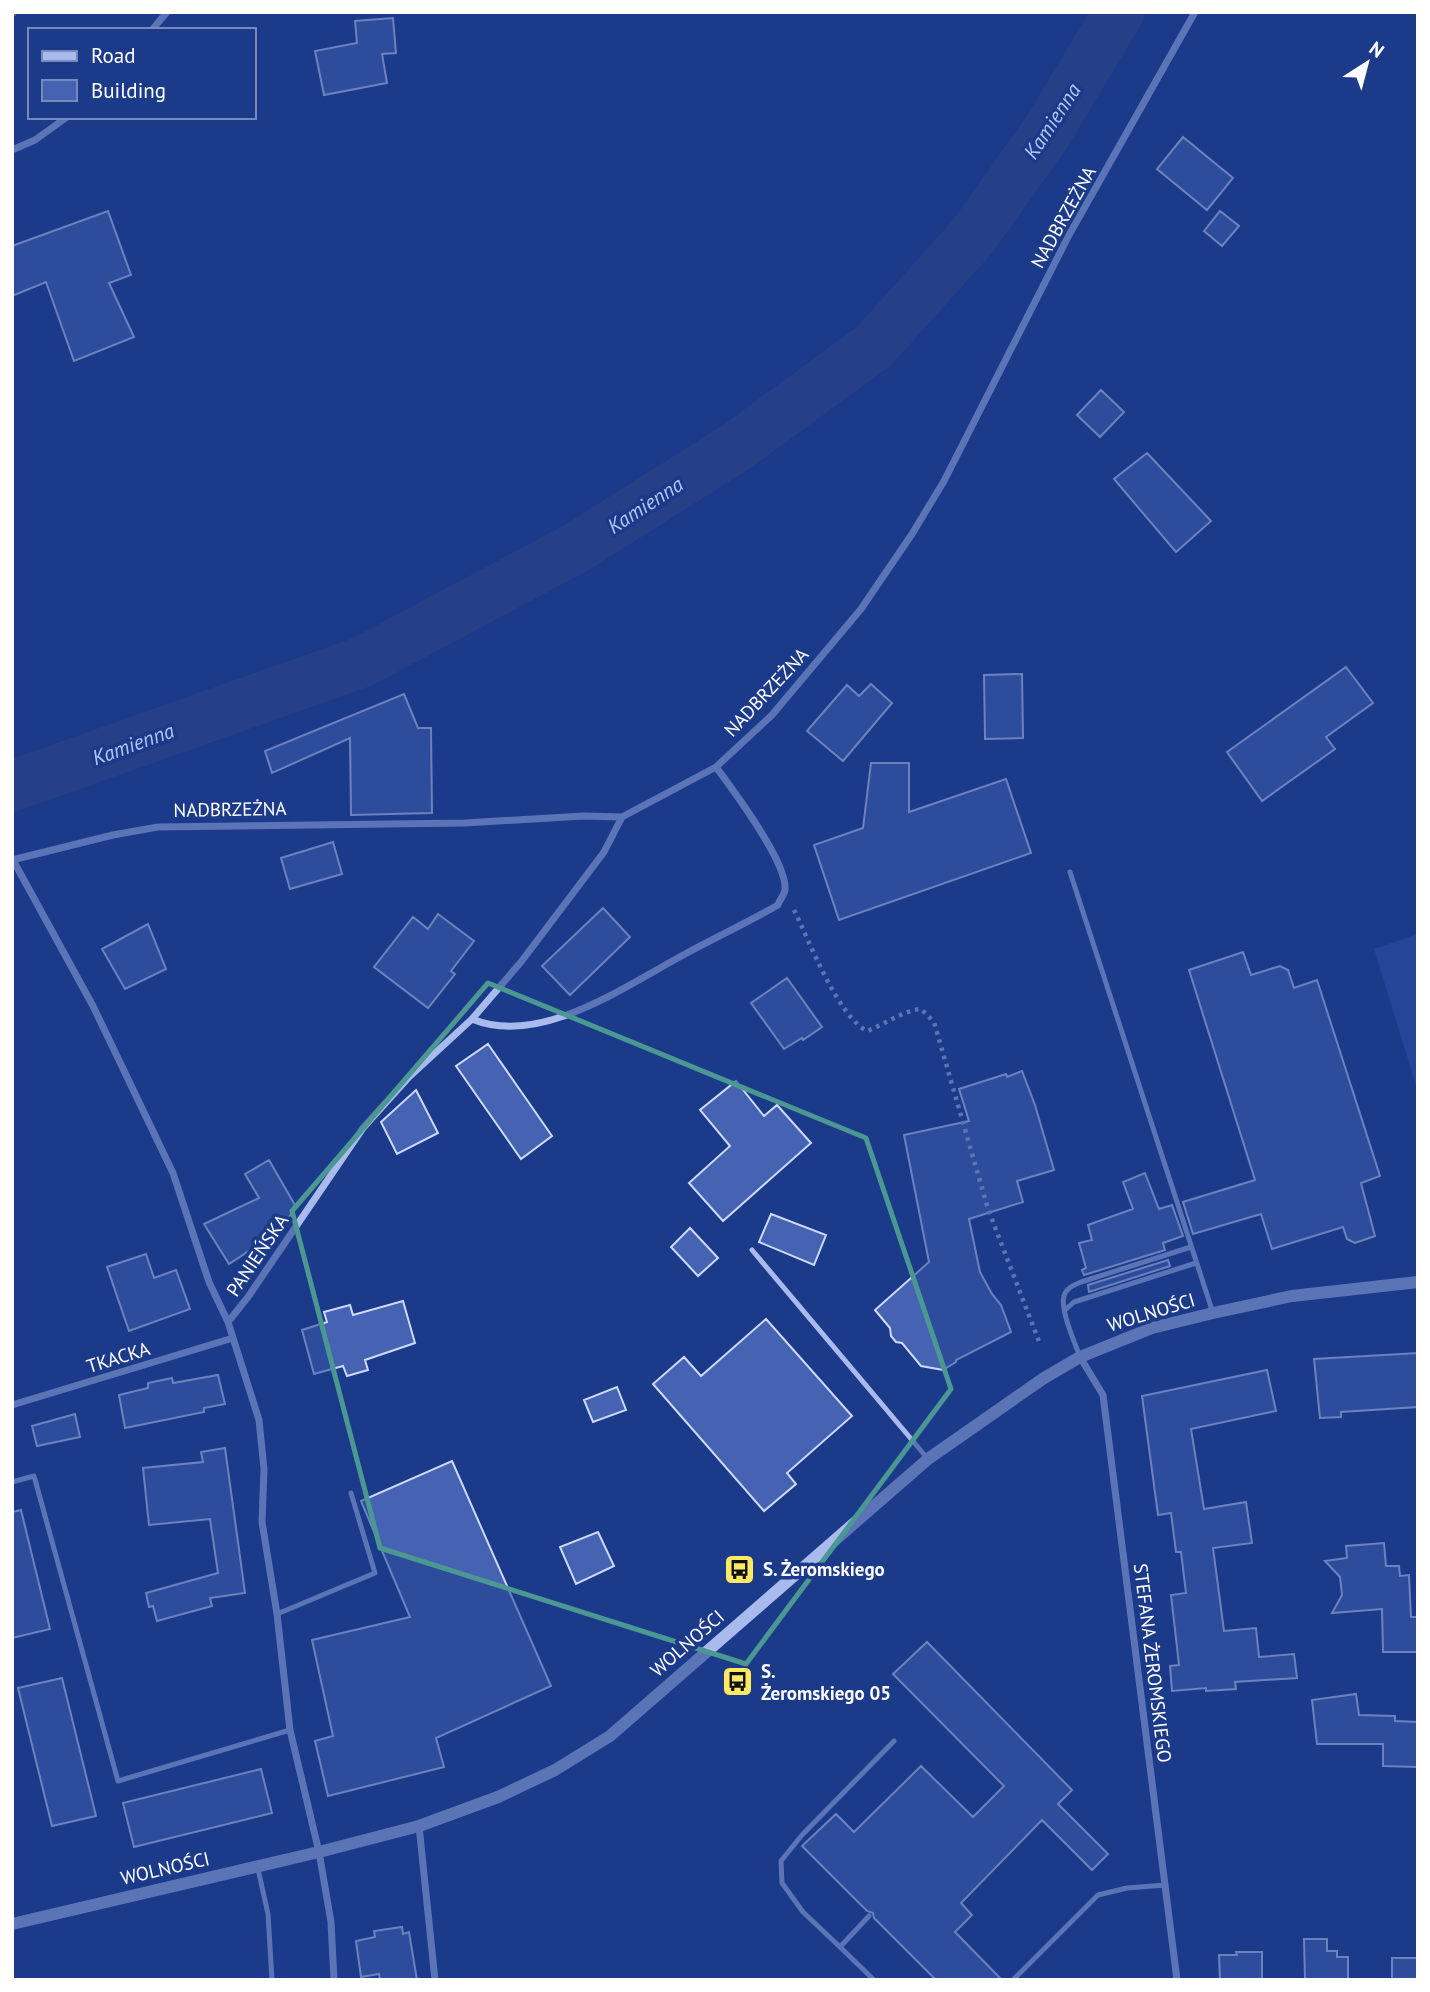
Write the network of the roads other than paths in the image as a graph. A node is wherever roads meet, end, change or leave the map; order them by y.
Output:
1 (167, 12) edge
2 (1195, 12) edge
3 (154, 28) edge
4 (64, 119) edge
5 (12, 150) edge
6 (716, 767) junction
7 (622, 817) junction
8 (13, 860) edge
9 (1070, 872) dead end
10 (472, 1018) junction
11 (1191, 1247) junction
12 (752, 1250) dead end
13 (1196, 1263) junction
14 (1418, 1282) edge
15 (1065, 1310) junction
16 (1213, 1313) junction
17 (228, 1322) junction
18 (233, 1338) junction
19 (1080, 1357) junction
20 (12, 1405) edge
21 (928, 1459) junction
22 (12, 1482) edge
23 (351, 1493) dead end
24 (277, 1614) junction
25 (290, 1730) junction
26 (894, 1741) dead end
27 (419, 1825) junction
28 (319, 1853) junction
29 (257, 1867) junction
30 (1166, 1885) junction
31 (869, 1916) dead end
32 (12, 1924) edge
33 (840, 1947) junction
34 (272, 1980) edge
35 (334, 1980) edge
36 (435, 1980) edge
37 (874, 1980) edge
38 (1013, 1980) edge
39 (1177, 1980) edge

1 - 3 street
2 - 6 street, NADBRZEŻNA
4 - 5 street
6 - 7 street, NADBRZEŻNA
6 - 10 street
7 - 8 street, NADBRZEŻNA
7 - 10 street, PANIEŃSKA
8 - 17 street
9 - 11 lane
10 - 17 street, PANIEŃSKA
11 - 13 lane
11 - 15 lane
12 - 21 lane
13 - 15 lane
13 - 16 lane
14 - 16 street, WOLNOŚCI
15 - 19 lane
16 - 19 street, WOLNOŚCI
17 - 18 street, PANIEŃSKA
18 - 20 street, TKACKA
18 - 24 street, PANIEŃSKA
19 - 21 street, WOLNOŚCI
19 - 30 street, STEFANA ŻEROMSKIEGO
21 - 27 street, WOLNOŚCI
22 - 25 lane
23 - 24 lane
24 - 25 street, PANIEŃSKA
25 - 28 street, PANIEŃSKA
26 - 33 lane
27 - 28 street, WOLNOŚCI
27 - 36 street
28 - 29 street, WOLNOŚCI
28 - 35 street, PANIEŃSKA
29 - 32 street, WOLNOŚCI
29 - 34 lane
30 - 38 lane
30 - 39 street, STEFANA ŻEROMSKIEGO
31 - 33 lane
33 - 37 lane

